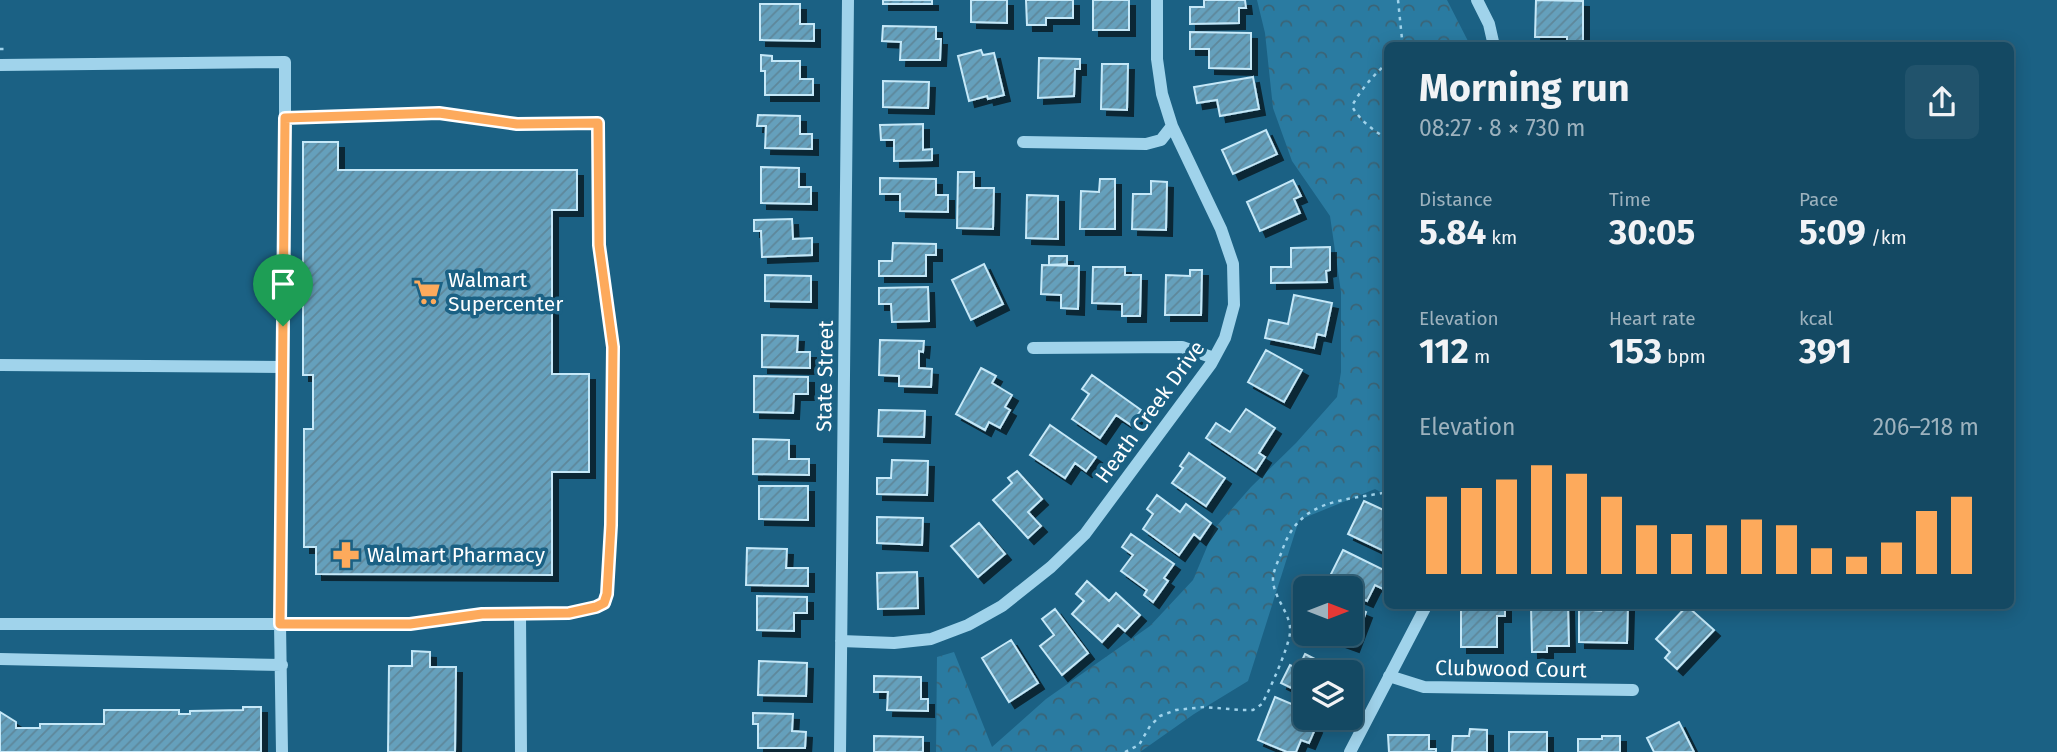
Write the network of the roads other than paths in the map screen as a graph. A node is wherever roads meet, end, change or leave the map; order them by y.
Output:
1 (848, 0) edge
2 (1157, 0) edge
3 (1477, 0) edge
4 (1493, 42) edge
5 (0, 65) edge
6 (285, 118) junction
7 (1172, 126) junction
8 (1023, 142) dead end
9 (1033, 348) dead end
10 (1214, 358) junction
11 (0, 365) edge
12 (283, 368) junction
13 (1424, 609) edge
14 (520, 614) junction
15 (0, 624) edge
16 (280, 624) junction
17 (841, 641) junction
18 (0, 659) edge
19 (282, 665) junction
20 (1389, 676) junction
21 (1633, 690) dead end
22 (282, 752) edge
23 (521, 752) edge
24 (840, 752) edge
25 (1350, 752) edge

1 - 17 street, State Street
2 - 7 street, Heath Creek Drive
3 - 4 street
5 - 6 street
6 - 12 street
6 - 14 street
7 - 8 street
7 - 10 street, Heath Creek Drive
9 - 10 street
10 - 17 street, Heath Creek Drive
11 - 12 street
12 - 16 street
13 - 20 street
14 - 16 street
14 - 23 street
15 - 16 street
16 - 19 street
17 - 24 street, State Street
18 - 19 street
19 - 22 street
20 - 21 street, Clubwood Court
20 - 25 street

